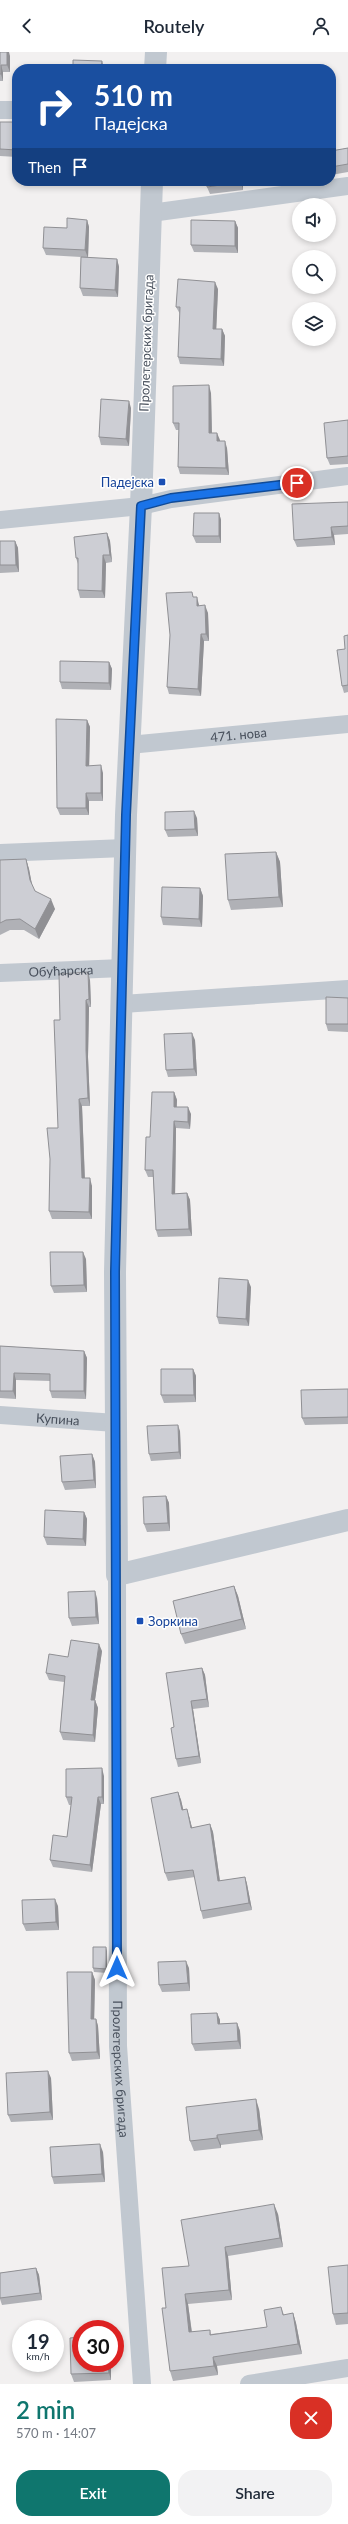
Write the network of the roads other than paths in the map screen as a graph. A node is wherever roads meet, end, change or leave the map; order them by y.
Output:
1 (156, 52) edge
2 (155, 64) edge
3 (0, 110) edge
4 (12, 110) edge
5 (152, 186) edge
6 (348, 186) edge
7 (151, 213) junction
8 (348, 476) edge
9 (141, 506) junction
10 (0, 520) edge
11 (348, 724) edge
12 (129, 745) junction
13 (125, 848) junction
14 (0, 853) edge
15 (123, 968) junction
16 (0, 973) edge
17 (348, 989) edge
18 (122, 1004) junction
19 (0, 1415) edge
20 (116, 1423) junction
21 (348, 1520) edge
22 (117, 1575) junction
23 (348, 2368) edge
24 (142, 2384) edge
25 (249, 2384) edge

1 - 2 street
3 - 4 street
5 - 7 street, Пролетерских бригада
6 - 7 street
7 - 9 street, Пролетерских бригада
8 - 9 street
9 - 10 street
9 - 12 street, Пролетерских бригада
11 - 12 street, 471. нова
12 - 13 street, Пролетерских бригада
13 - 14 street
13 - 15 street, Пролетерских бригада
15 - 16 street, Обућарска
15 - 18 street, Пролетерских бригада
17 - 18 street
18 - 20 street, Пролетерских бригада
19 - 20 street, Купина
20 - 22 street, Пролетерских бригада
21 - 22 street
22 - 24 street, Пролетерских бригада
23 - 25 street

